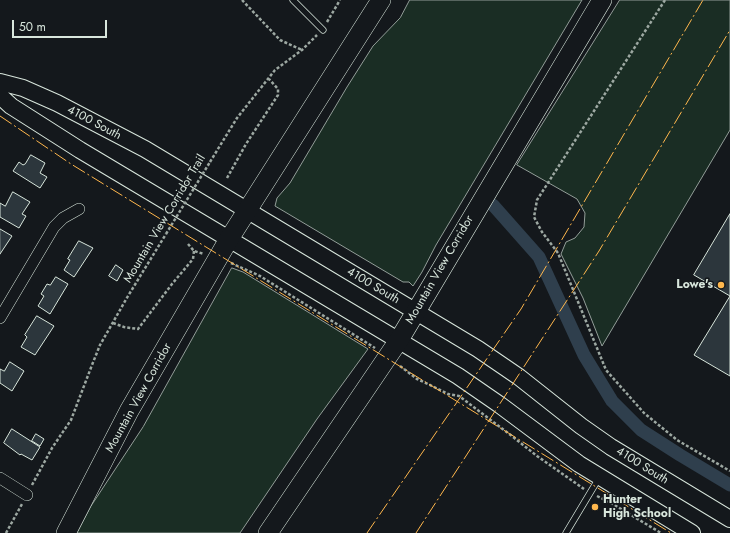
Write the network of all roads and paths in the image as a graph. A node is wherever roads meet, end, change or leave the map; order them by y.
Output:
1 (242, 0) edge
2 (293, 0) edge
3 (340, 0) edge
4 (381, 0) edge
5 (602, 0) edge
6 (665, 0) edge
7 (323, 30) junction
8 (302, 50) junction
9 (269, 79) junction
10 (0, 82) edge
11 (0, 96) edge
12 (227, 178) dead end
13 (79, 209) dead end
14 (247, 211) junction
15 (229, 239) junction
16 (188, 244) dead end
17 (231, 263) dead end
18 (416, 312) junction
19 (0, 318) edge
20 (113, 323) junction
21 (399, 340) junction
22 (368, 344) dead end
23 (417, 379) dead end
24 (730, 471) edge
25 (39, 472) dead end
26 (0, 478) edge
27 (599, 478) junction
28 (576, 484) dead end
29 (28, 495) dead end
30 (602, 499) dead end
31 (16, 516) dead end
32 (730, 519) edge
33 (6, 533) edge
34 (66, 533) edge
35 (268, 533) edge
36 (566, 533) edge
37 (661, 533) edge
38 (692, 533) edge

1 - 8 path
2 - 7 lane
3 - 7 path, Mountain View Corridor Trail
4 - 14 highway, Mountain View Corridor
5 - 18 highway, Mountain View Corridor
6 - 24 path
7 - 8 path, Mountain View Corridor Trail
8 - 9 path, Mountain View Corridor Trail
9 - 12 path
9 - 20 path, Mountain View Corridor Trail, bridge
10 - 14 main road, 4100 South
11 - 15 main road
13 - 19 street
14 - 15 highway, Mountain View Corridor
14 - 18 main road, 4100 South
15 - 21 main road
15 - 34 highway, Mountain View Corridor
16 - 20 path
17 - 22 path
18 - 21 highway, Mountain View Corridor
18 - 32 main road, 4100 South
20 - 25 path, Mountain View Corridor Trail
21 - 27 main road
21 - 35 highway, Mountain View Corridor
23 - 28 path
26 - 29 street
27 - 36 lane
27 - 38 main road
30 - 37 path
31 - 33 path

